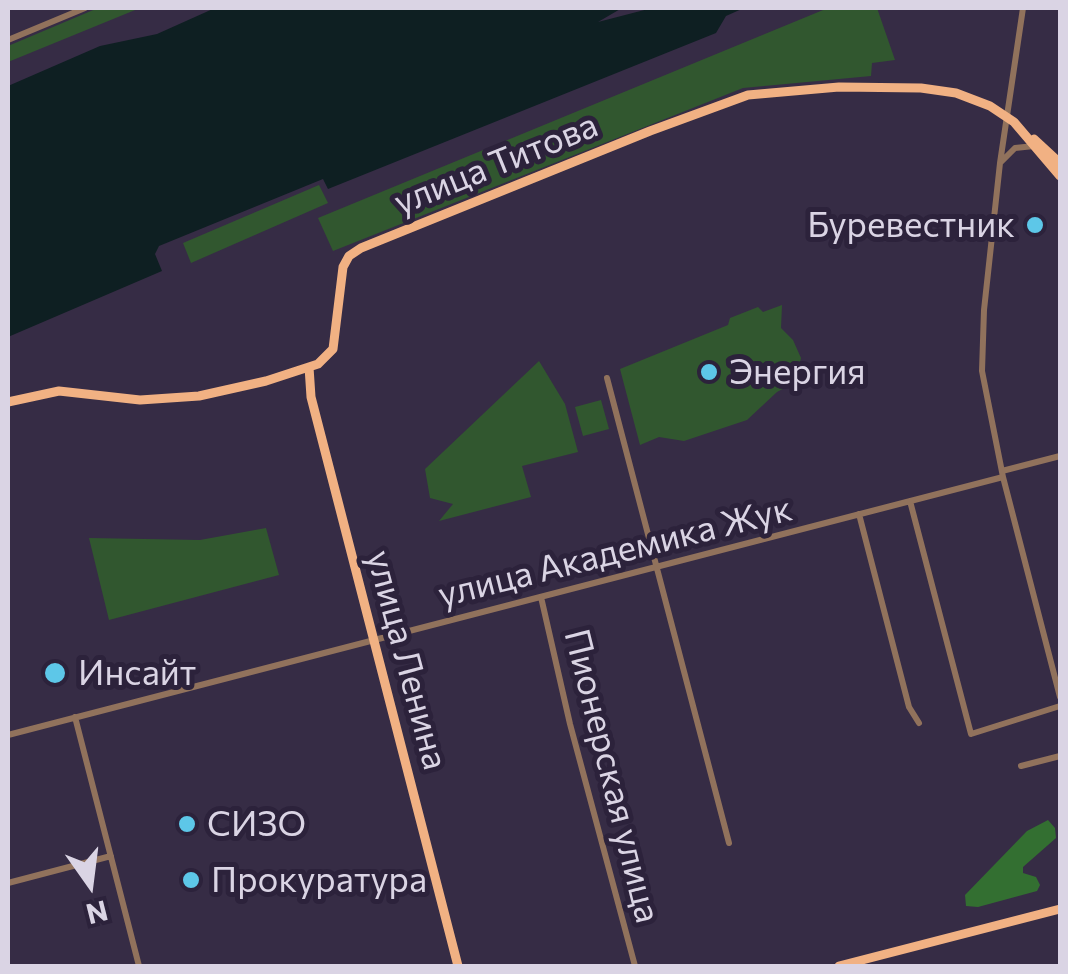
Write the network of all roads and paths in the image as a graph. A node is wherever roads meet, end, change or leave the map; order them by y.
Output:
1 (84, 8) edge
2 (1023, 8) edge
3 (8, 40) edge
4 (1007, 116) junction
5 (1024, 131) junction
6 (1034, 146) junction
7 (1000, 163) junction
8 (1060, 163) edge
9 (1060, 176) edge
10 (309, 367) junction
11 (607, 378) dead end
12 (8, 402) edge
13 (1060, 456) edge
14 (1003, 474) junction
15 (910, 502) junction
16 (860, 514) junction
17 (654, 567) junction
18 (541, 597) junction
19 (374, 640) junction
20 (1060, 698) edge
21 (1060, 706) edge
22 (75, 717) junction
23 (918, 723) dead end
24 (8, 735) edge
25 (1060, 756) edge
26 (1021, 766) dead end
27 (729, 843) dead end
28 (111, 856) junction
29 (8, 883) edge
30 (1060, 909) edge
31 (139, 966) edge
32 (458, 966) edge
33 (634, 966) edge
34 (838, 966) edge

1 - 3 street
2 - 4 street
4 - 5 main road, улица Титова
4 - 7 street
4 - 10 main road, улица Титова
5 - 6 main road, улица Титова
5 - 8 main road
6 - 7 street
6 - 9 main road, улица Титова
7 - 14 street
10 - 12 main road
10 - 19 main road, улица Ленина
11 - 17 street
13 - 14 street, улица Академика Жук
14 - 15 street, улица Академика Жук
14 - 20 street
15 - 16 street, улица Академика Жук
15 - 21 street
16 - 17 street, улица Академика Жук
16 - 23 street
17 - 18 street, улица Академика Жук
17 - 27 street
18 - 19 street, улица Академика Жук
18 - 33 street, Пионерская улица
19 - 22 street, улица Академика Жук
19 - 32 main road, улица Ленина
22 - 24 street, улица Академика Жук
22 - 28 street
25 - 26 street
28 - 29 street
28 - 31 street
30 - 34 main road

